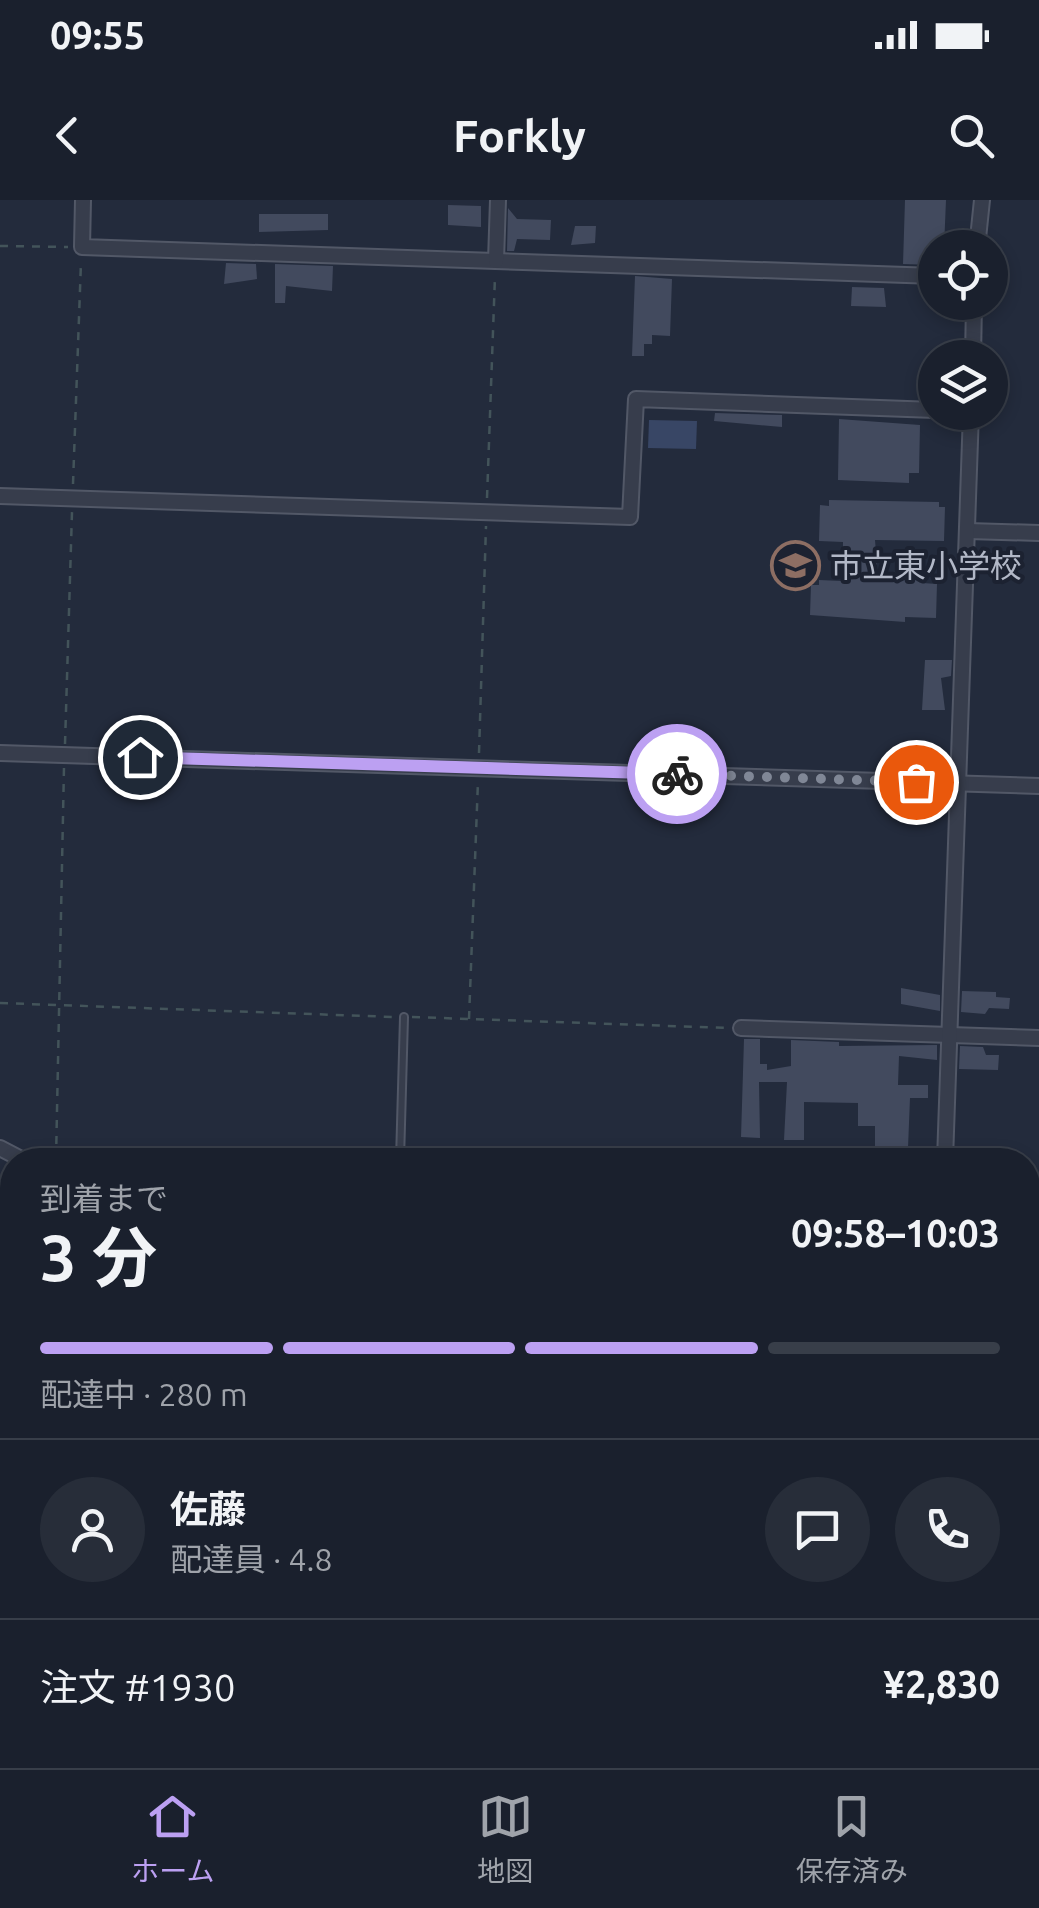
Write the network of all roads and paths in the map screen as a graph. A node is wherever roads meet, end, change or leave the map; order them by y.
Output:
1 (83, 200) edge
2 (498, 200) edge
3 (982, 200) edge
4 (979, 230) edge
5 (0, 246) edge
6 (82, 248) junction
7 (496, 261) junction
8 (918, 275) edge
9 (918, 409) edge
10 (971, 430) edge
11 (0, 496) edge
12 (72, 498) junction
13 (487, 513) junction
14 (968, 531) junction
15 (1039, 533) edge
16 (0, 753) edge
17 (64, 755) junction
18 (478, 768) junction
19 (956, 783) junction
20 (1039, 786) edge
21 (0, 1004) edge
22 (58, 1005) junction
23 (404, 1017) junction
24 (469, 1019) junction
25 (741, 1028) joint
26 (949, 1034) junction
27 (1039, 1038) edge
28 (56, 1148) edge
29 (400, 1148) edge
30 (944, 1148) edge

1 - 6 street
2 - 7 street
3 - 4 street
5 - 6 path
6 - 7 street
6 - 12 path
7 - 8 street
7 - 13 path
9 - 13 street
10 - 14 street
11 - 12 street
12 - 13 street
12 - 17 path
13 - 18 path
14 - 15 street
14 - 19 street
16 - 17 street
17 - 18 street
17 - 22 path
18 - 19 street
18 - 24 path
19 - 20 street
19 - 26 street
21 - 22 path
22 - 23 path
22 - 28 path
23 - 24 path
23 - 29 lane
24 - 25 path
25 - 26 street
26 - 27 street
26 - 30 street

